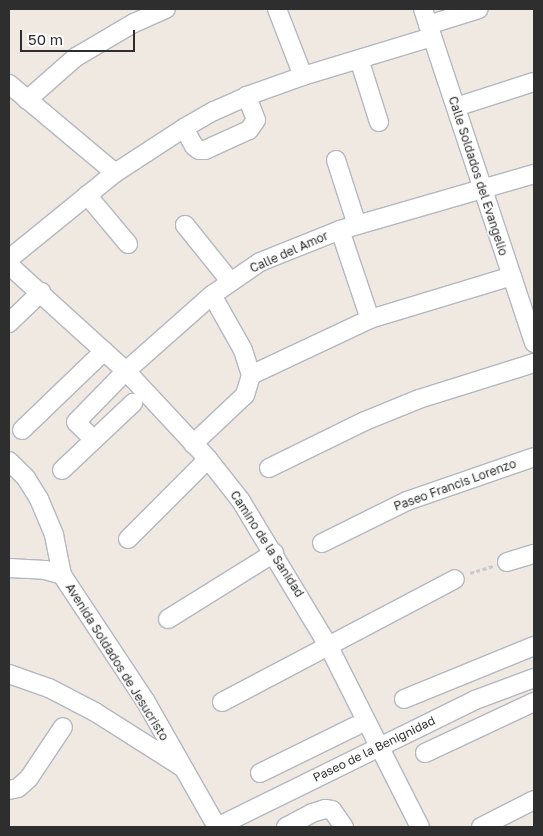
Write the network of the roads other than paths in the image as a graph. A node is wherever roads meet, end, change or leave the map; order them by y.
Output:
1 (166, 9) edge
2 (277, 9) edge
3 (479, 9) edge
4 (428, 23) edge
5 (360, 59) junction
6 (303, 76) junction
7 (534, 82) edge
8 (15, 93) edge
9 (247, 96) junction
10 (456, 107) junction
11 (379, 122) dead end
12 (184, 128) junction
13 (336, 160) dead end
14 (116, 173) junction
15 (534, 174) edge
16 (483, 190) junction
17 (87, 195) junction
18 (185, 224) dead end
19 (357, 225) junction
20 (340, 230) junction
21 (128, 244) dead end
22 (9, 258) edge
23 (9, 265) edge
24 (512, 276) junction
25 (230, 282) junction
26 (41, 292) junction
27 (212, 295) junction
28 (370, 320) junction
29 (531, 322) edge
30 (9, 323) edge
31 (534, 343) edge
32 (104, 350) junction
33 (534, 363) edge
34 (126, 371) junction
35 (251, 375) junction
36 (133, 403) dead end
37 (22, 430) dead end
38 (94, 440) junction
39 (193, 444) junction
40 (534, 457) edge
41 (208, 459) junction
42 (9, 461) edge
43 (269, 468) dead end
44 (62, 470) dead end
45 (128, 539) dead end
46 (322, 543) dead end
47 (274, 553) junction
48 (534, 554) edge
49 (507, 562) road end
50 (9, 568) edge
51 (62, 575) junction
52 (455, 579) road end
53 (168, 619) dead end
54 (328, 645) junction
55 (534, 646) edge
56 (517, 652) junction
57 (9, 674) edge
58 (532, 684) edge
59 (404, 699) dead end
60 (222, 702) dead end
61 (534, 702) edge
62 (356, 726) dead end
63 (63, 727) dead end
64 (378, 746) junction
65 (306, 751) junction
66 (425, 753) dead end
67 (183, 768) junction
68 (260, 773) dead end
69 (319, 775) junction
70 (9, 790) edge
71 (534, 800) edge
72 (217, 827) edge
73 (286, 827) edge
74 (344, 827) edge
75 (420, 827) edge
76 (481, 827) edge

1 - 8 street
2 - 6 street
3 - 4 street
4 - 5 street
4 - 10 street, Calle Soldados del Evangelio
5 - 6 street
5 - 11 street
6 - 9 street
7 - 10 street
8 - 14 street
9 - 12 street
9 - 12 street
10 - 16 street, Calle Soldados del Evangelio
12 - 14 street
13 - 19 street
14 - 17 street
15 - 16 street, Calle del Amor
16 - 19 street, Calle del Amor
16 - 24 street, Calle Soldados del Evangelio
17 - 21 street
17 - 22 street
18 - 25 street
19 - 20 street, Calle del Amor
20 - 25 street, Calle del Amor
20 - 28 street
23 - 26 street, Camino de la Sanidad
24 - 28 street
24 - 29 street, Calle Soldados del Evangelio
25 - 27 street, Calle del Amor
26 - 30 street
26 - 32 street, Camino de la Sanidad
27 - 34 street, Calle del Amor
27 - 35 street
28 - 35 street
29 - 31 street, Calle Soldados del Evangelio
32 - 34 street, Camino de la Sanidad
32 - 37 street
33 - 43 street
34 - 38 street, Calle del Amor
34 - 39 street, Camino de la Sanidad
35 - 39 street
36 - 38 street
38 - 44 street
39 - 41 street, Camino de la Sanidad
40 - 46 street, Paseo Francis Lorenzo
41 - 45 street
41 - 47 street, Camino de la Sanidad
42 - 51 street
47 - 53 street
47 - 54 street, Camino de la Sanidad
48 - 49 street
50 - 51 street
51 - 67 street, Avenida Soldados de Jesucristo
52 - 54 street
54 - 60 street
54 - 64 street, Camino de la Sanidad
55 - 56 street
56 - 58 street
56 - 59 street
57 - 67 street
58 - 64 street, Paseo de la Benignidad
61 - 66 street
62 - 65 street
63 - 70 street
64 - 69 street, Paseo de la Benignidad
64 - 75 street, Camino de la Sanidad
65 - 68 street
65 - 69 street
67 - 72 street, Avenida Soldados de Jesucristo
69 - 72 street, Paseo de la Benignidad
71 - 76 street
73 - 74 street

